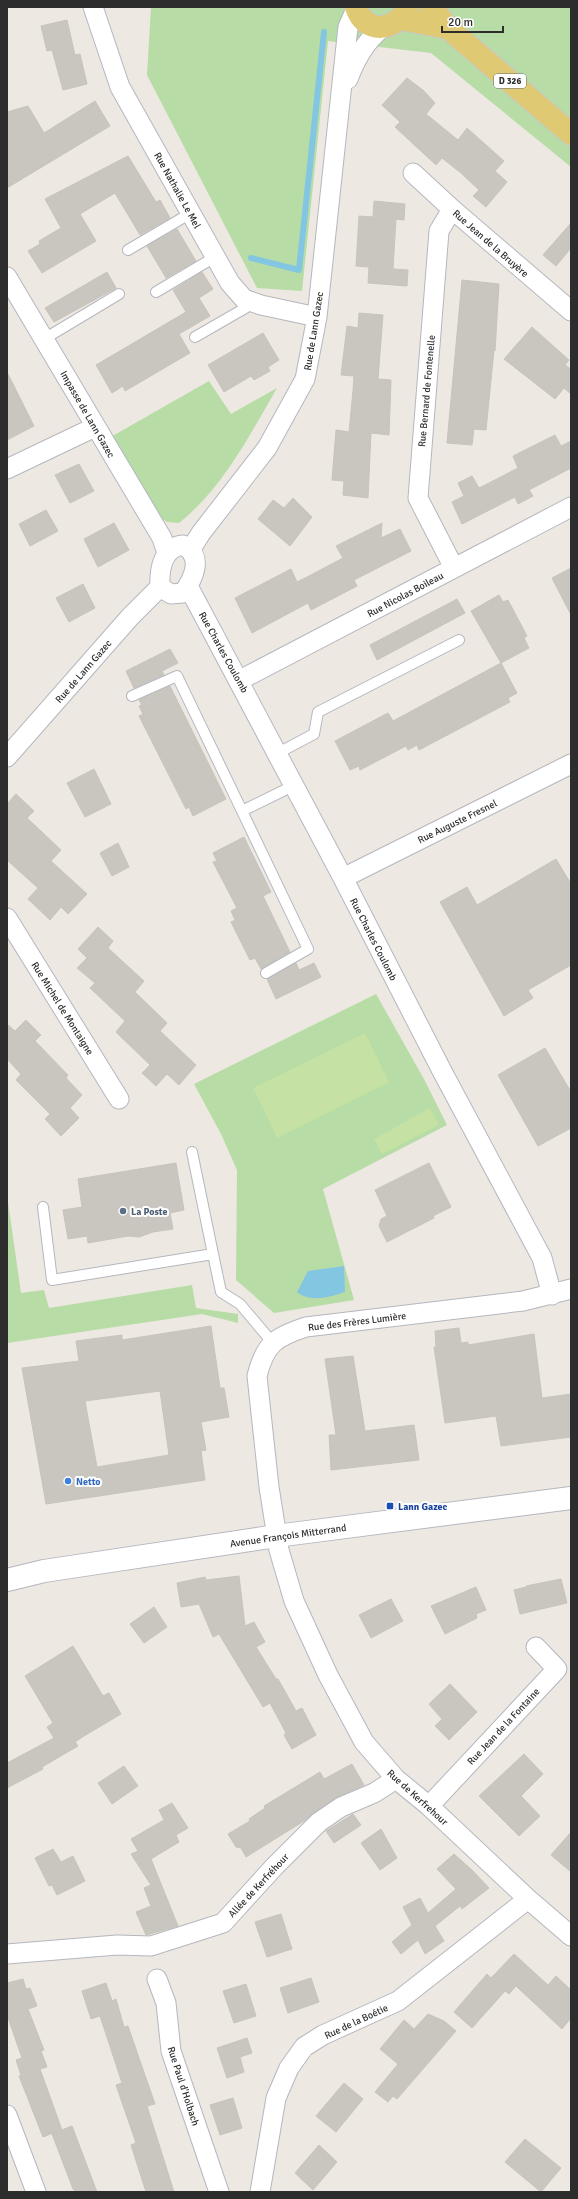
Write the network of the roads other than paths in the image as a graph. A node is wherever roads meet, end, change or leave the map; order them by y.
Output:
1 (93, 7) edge
2 (431, 7) edge
3 (356, 8) edge
4 (397, 18) edge
5 (448, 28) junction
6 (339, 103) junction
7 (571, 134) edge
8 (413, 173) dead end
9 (452, 209) junction
10 (191, 213) junction
11 (128, 250) dead end
12 (215, 257) junction
13 (7, 277) edge
14 (156, 292) dead end
15 (119, 294) dead end
16 (254, 302) junction
17 (571, 311) edge
18 (317, 317) junction
19 (195, 337) dead end
20 (44, 339) junction
21 (95, 427) junction
22 (7, 469) edge
23 (571, 507) edge
24 (191, 549) junction
25 (167, 552) junction
26 (454, 568) junction
27 (188, 586) junction
28 (160, 587) junction
29 (459, 640) dead end
30 (240, 680) junction
31 (132, 696) dead end
32 (278, 753) junction
33 (7, 757) edge
34 (571, 764) edge
35 (295, 785) junction
36 (242, 811) junction
37 (343, 878) junction
38 (7, 918) edge
39 (266, 973) dead end
40 (119, 1099) dead end
41 (192, 1152) dead end
42 (42, 1207) dead end
43 (213, 1254) junction
44 (571, 1289) edge
45 (552, 1295) junction
46 (272, 1342) junction
47 (571, 1498) edge
48 (276, 1536) junction
49 (7, 1580) edge
50 (536, 1647) dead end
51 (396, 1779) junction
52 (429, 1806) junction
53 (528, 1899) junction
54 (571, 1936) edge
55 (7, 1954) edge
56 (157, 1979) dead end
57 (7, 2115) edge
58 (36, 2192) edge
59 (219, 2192) edge
60 (260, 2192) edge

1 - 10 street, Rue Nathalie Le Mel
2 - 5 main road, D 326
3 - 4 main road
3 - 6 street
4 - 5 main road, D 326
4 - 6 street
5 - 7 main road, D 326
6 - 18 street, Rue de Lann Gazec
8 - 9 street, Rue Jean de la Bruyère
9 - 17 street, Rue Jean de la Bruyère
9 - 26 street, Rue Bernard de Fontenelle
10 - 11 lane
10 - 12 street, Rue Nathalie Le Mel
12 - 14 lane
12 - 16 street, Rue Nathalie Le Mel
13 - 20 street, Impasse de Lann Gazec
15 - 20 lane
16 - 18 street, Rue Nathalie Le Mel
16 - 19 lane
18 - 24 street, Rue de Lann Gazec
20 - 21 street, Impasse de Lann Gazec
21 - 22 street
21 - 25 street, Impasse de Lann Gazec
23 - 26 street, Rue Nicolas Boileau
24 - 25 street
24 - 27 street
25 - 28 street
26 - 30 street, Rue Nicolas Boileau
27 - 28 street
27 - 30 street, Rue Charles Coulomb
28 - 33 street, Rue de Lann Gazec
29 - 32 lane
30 - 32 street, Rue Charles Coulomb
31 - 36 lane
32 - 35 street, Rue Charles Coulomb
34 - 37 street, Rue Auguste Fresnel
35 - 36 lane
35 - 37 street, Rue Charles Coulomb
36 - 39 lane
37 - 45 street, Rue Charles Coulomb
38 - 40 street, Rue Michel de Montaigne
41 - 43 lane
42 - 43 lane
43 - 46 lane
44 - 45 street, Rue des Frères Lumière
45 - 46 street, Rue des Frères Lumière
46 - 48 street, Rue des Frères Lumière
47 - 48 main road, Avenue François Mitterrand
48 - 49 main road, Avenue François Mitterrand
48 - 51 street, Rue de Kerfrehour
50 - 52 street, Rue Jean de la Fontaine
51 - 52 street, Rue de Kerfrehour
51 - 55 street, Allée de Kerfréhour
52 - 53 street, Rue de Kerfrehour
53 - 54 street, Rue de Kerfrehour
53 - 60 street, Rue de la Boétie
56 - 59 street, Rue Paul d'Holbach
57 - 58 street

